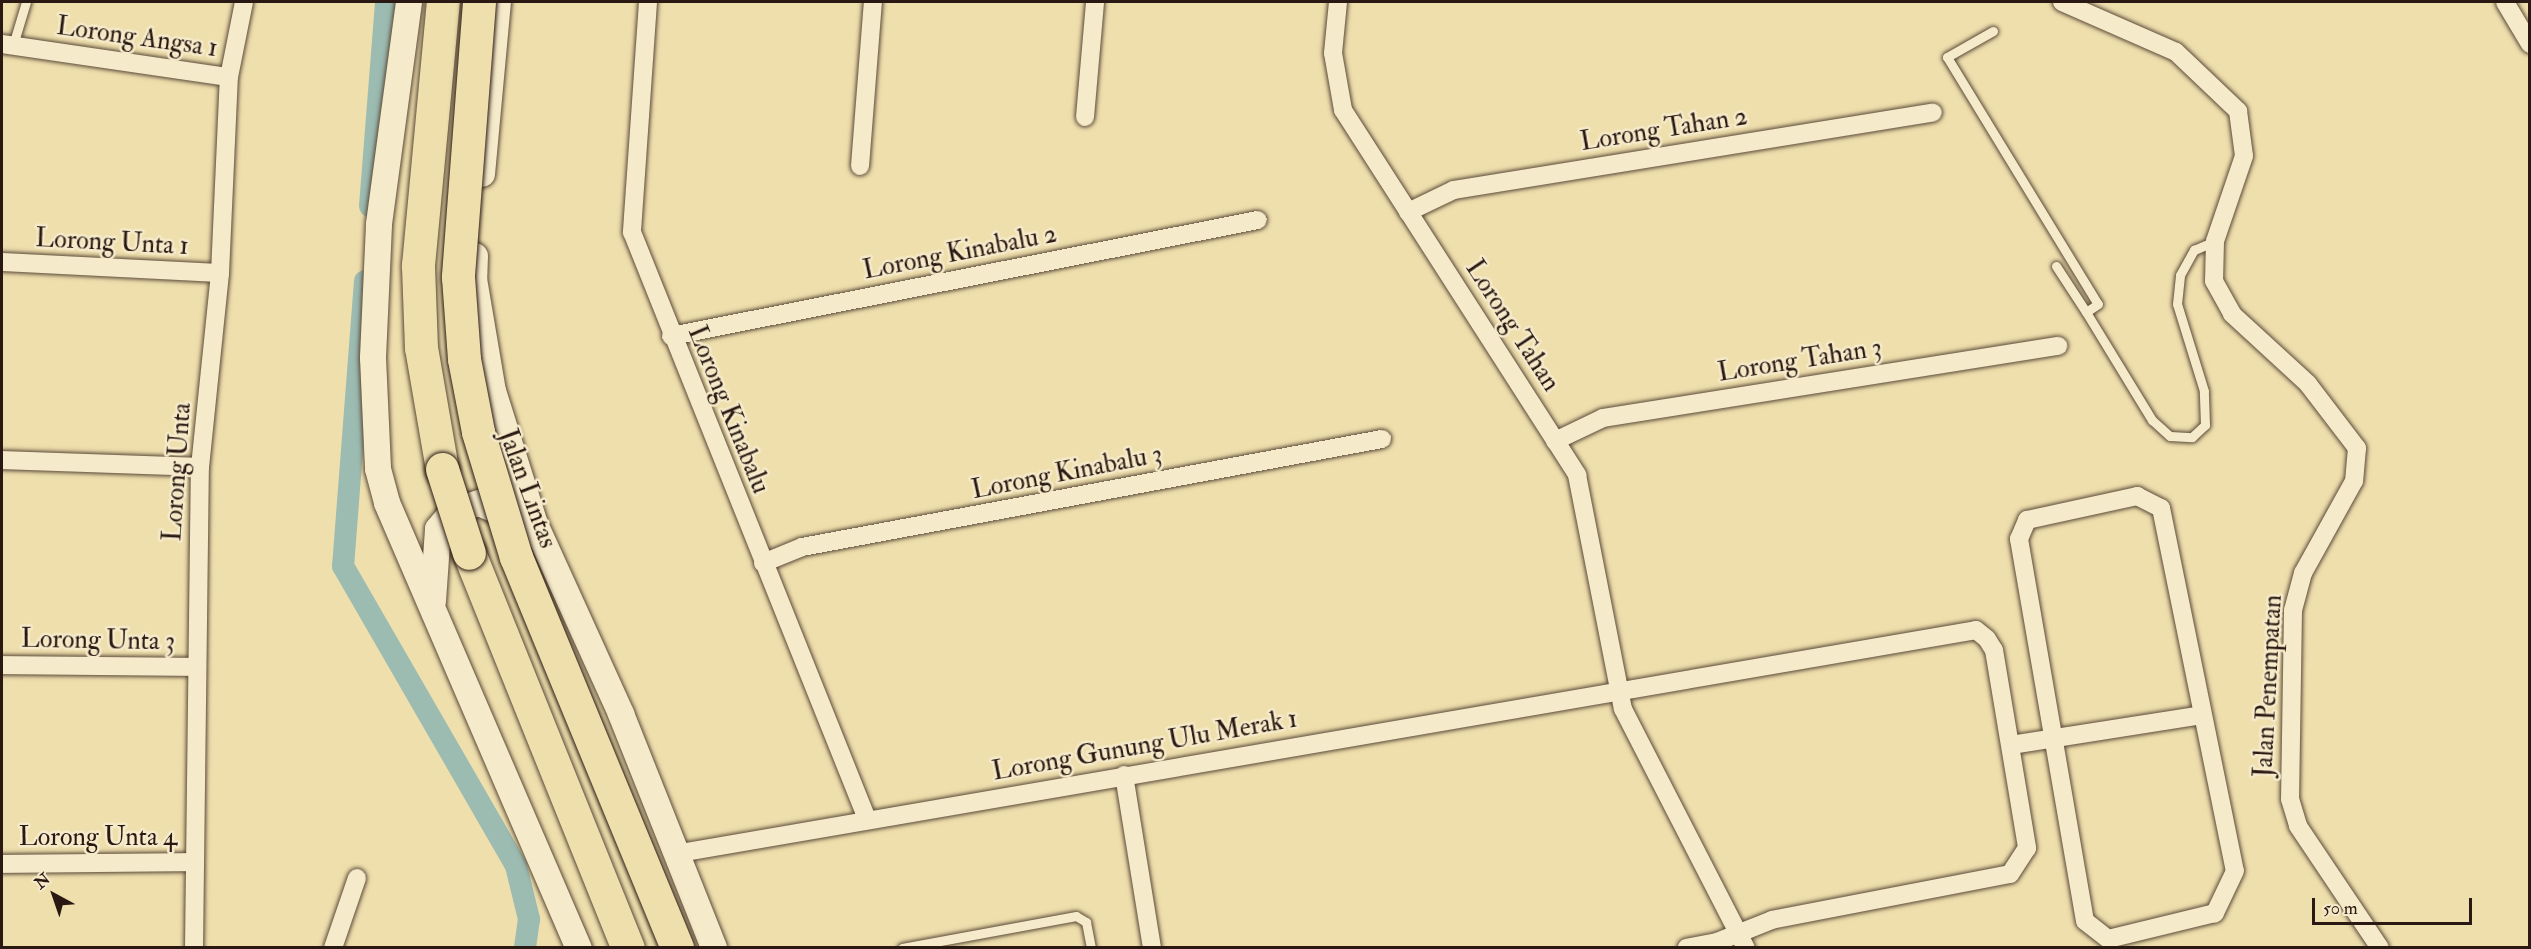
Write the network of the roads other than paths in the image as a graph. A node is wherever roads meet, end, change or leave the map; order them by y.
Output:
1 (26, 2) edge
2 (244, 2) edge
3 (396, 2) edge
4 (409, 2) edge
5 (443, 2) edge
6 (479, 2) edge
7 (498, 2) edge
8 (648, 2) edge
9 (873, 2) edge
10 (1095, 2) edge
11 (1338, 2) edge
12 (2062, 2) edge
13 (2505, 2) edge
14 (1993, 31) dead end
15 (7, 44) edge
16 (2529, 44) edge
17 (229, 77) junction
18 (391, 108) junction
19 (1933, 112) dead end
20 (1085, 117) dead end
21 (860, 166) dead end
22 (1408, 212) junction
23 (1258, 220) dead end
24 (2215, 241) junction
25 (2, 262) edge
26 (2056, 266) dead end
27 (220, 273) junction
28 (2086, 312) junction
29 (671, 336) junction
30 (2058, 346) dead end
31 (1382, 440) dead end
32 (1555, 441) junction
33 (2, 460) edge
34 (201, 467) junction
35 (763, 563) junction
36 (561, 577) junction
37 (432, 607) junction
38 (2, 664) edge
39 (195, 668) junction
40 (1619, 693) junction
41 (2202, 715) junction
42 (2055, 738) junction
43 (2011, 745) junction
44 (1124, 775) junction
45 (867, 819) junction
46 (680, 854) junction
47 (195, 862) junction
48 (2, 864) edge
49 (357, 878) dead end
50 (1743, 941) edge
51 (194, 948) edge
52 (333, 948) edge
53 (579, 948) edge
54 (628, 948) edge
55 (677, 948) edge
56 (714, 948) edge
57 (902, 948) edge
58 (1091, 948) edge
59 (1152, 948) edge
60 (1687, 948) edge
61 (2380, 948) edge

1 - 15 lane
2 - 17 street, Lorong Unta
3 - 18 main road
4 - 18 main road
5 - 54 highway, bridge
6 - 55 highway, Jalan Lintas, bridge
7 - 36 main road, Jalan Lintas
8 - 29 street, Lorong Kinabalu
9 - 21 street
10 - 20 street
11 - 22 street, Lorong Tahan
12 - 24 street, Jalan Penempatan
13 - 16 street
14 - 28 lane
15 - 17 street, Lorong Angsa 1
17 - 27 street, Lorong Unta
18 - 37 main road
19 - 22 street, Lorong Tahan 2
22 - 32 street, Lorong Tahan
23 - 29 street, Lorong Kinabalu 2
24 - 28 lane
24 - 61 street, Jalan Penempatan
25 - 27 street, Lorong Unta 1
26 - 28 lane
27 - 34 street, Lorong Unta
29 - 35 street, Lorong Kinabalu
30 - 32 street, Lorong Tahan 3
31 - 35 street, Lorong Kinabalu 3
32 - 40 street, Lorong Tahan
33 - 34 street
34 - 39 street, Lorong Unta
35 - 45 street, Lorong Kinabalu
36 - 37 main road
36 - 46 main road, Jalan Lintas
37 - 53 main road
38 - 39 street, Lorong Unta 3
39 - 47 street, Lorong Unta
40 - 43 street, Lorong Gunung Ulu Merak 1
40 - 44 street, Lorong Gunung Ulu Merak 1
40 - 50 street, Lorong Tahan
41 - 42 street
41 - 42 street
41 - 42 street
42 - 43 street
43 - 50 street
44 - 45 street, Lorong Gunung Ulu Merak 1
44 - 59 street
45 - 46 street, Lorong Gunung Ulu Merak 1
46 - 56 main road, Jalan Lintas
47 - 48 street, Lorong Unta 4
47 - 51 street, Lorong Unta
49 - 52 street
50 - 60 street
57 - 58 lane

